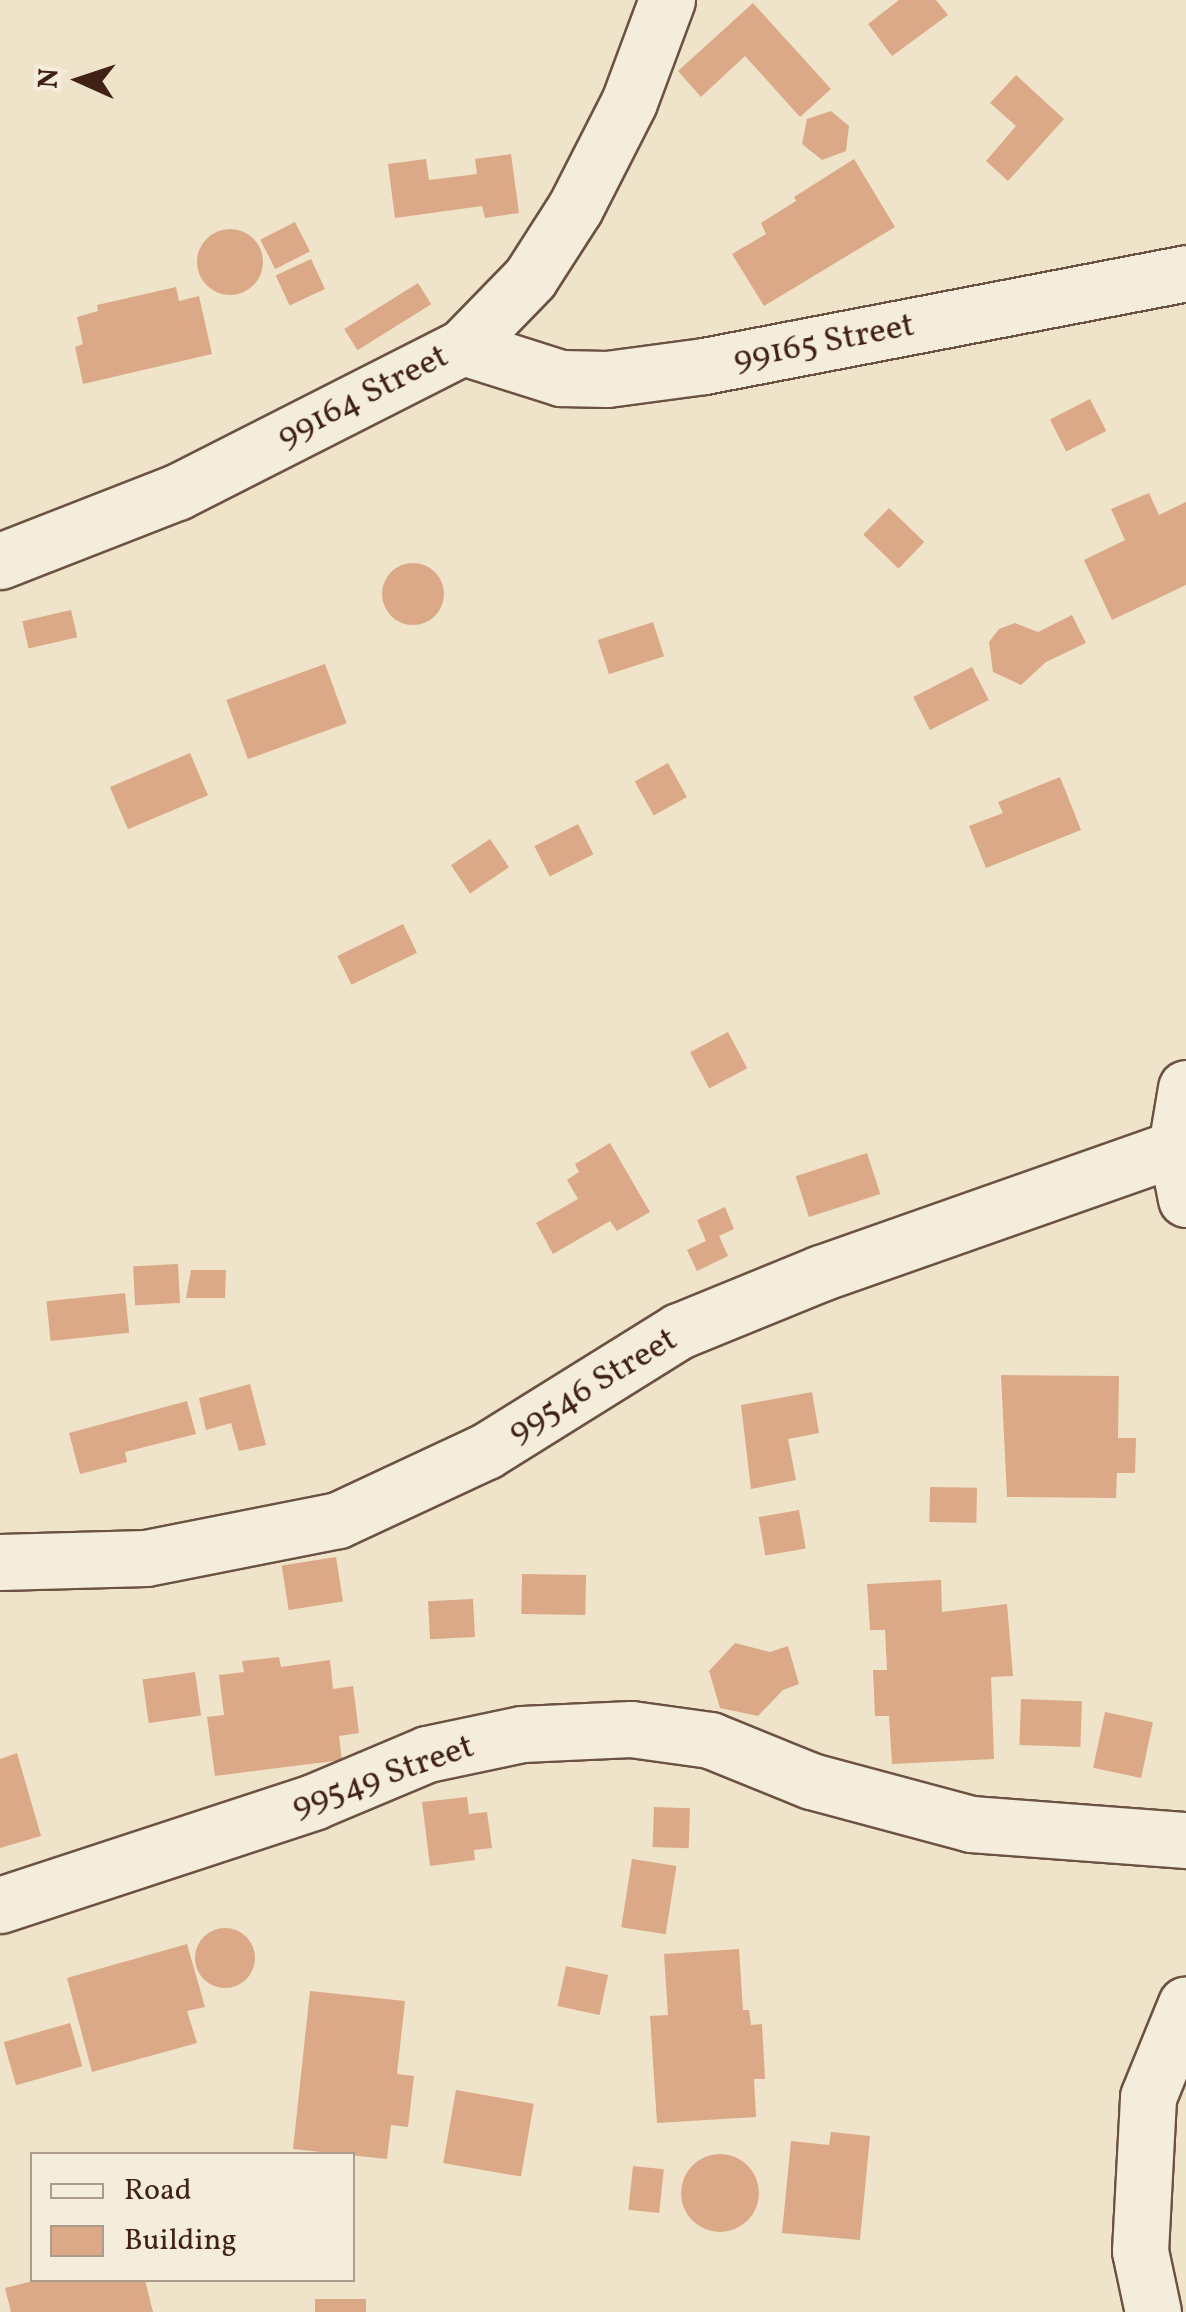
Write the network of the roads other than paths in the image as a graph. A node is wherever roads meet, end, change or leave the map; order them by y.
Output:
1 (668, 0) edge
2 (1186, 272) edge
3 (463, 346) junction
4 (0, 561) edge
5 (1186, 1088) edge
6 (1181, 1174) edge
7 (0, 1562) edge
8 (1186, 1840) edge
9 (0, 1905) edge
10 (1186, 2004) edge
11 (1152, 2312) edge

1 - 3 street, 99164 Street
2 - 3 street, 99165 Street
3 - 4 street, 99164 Street
5 - 6 street
6 - 7 street, 99546 Street
8 - 9 street, 99549 Street
10 - 11 street

